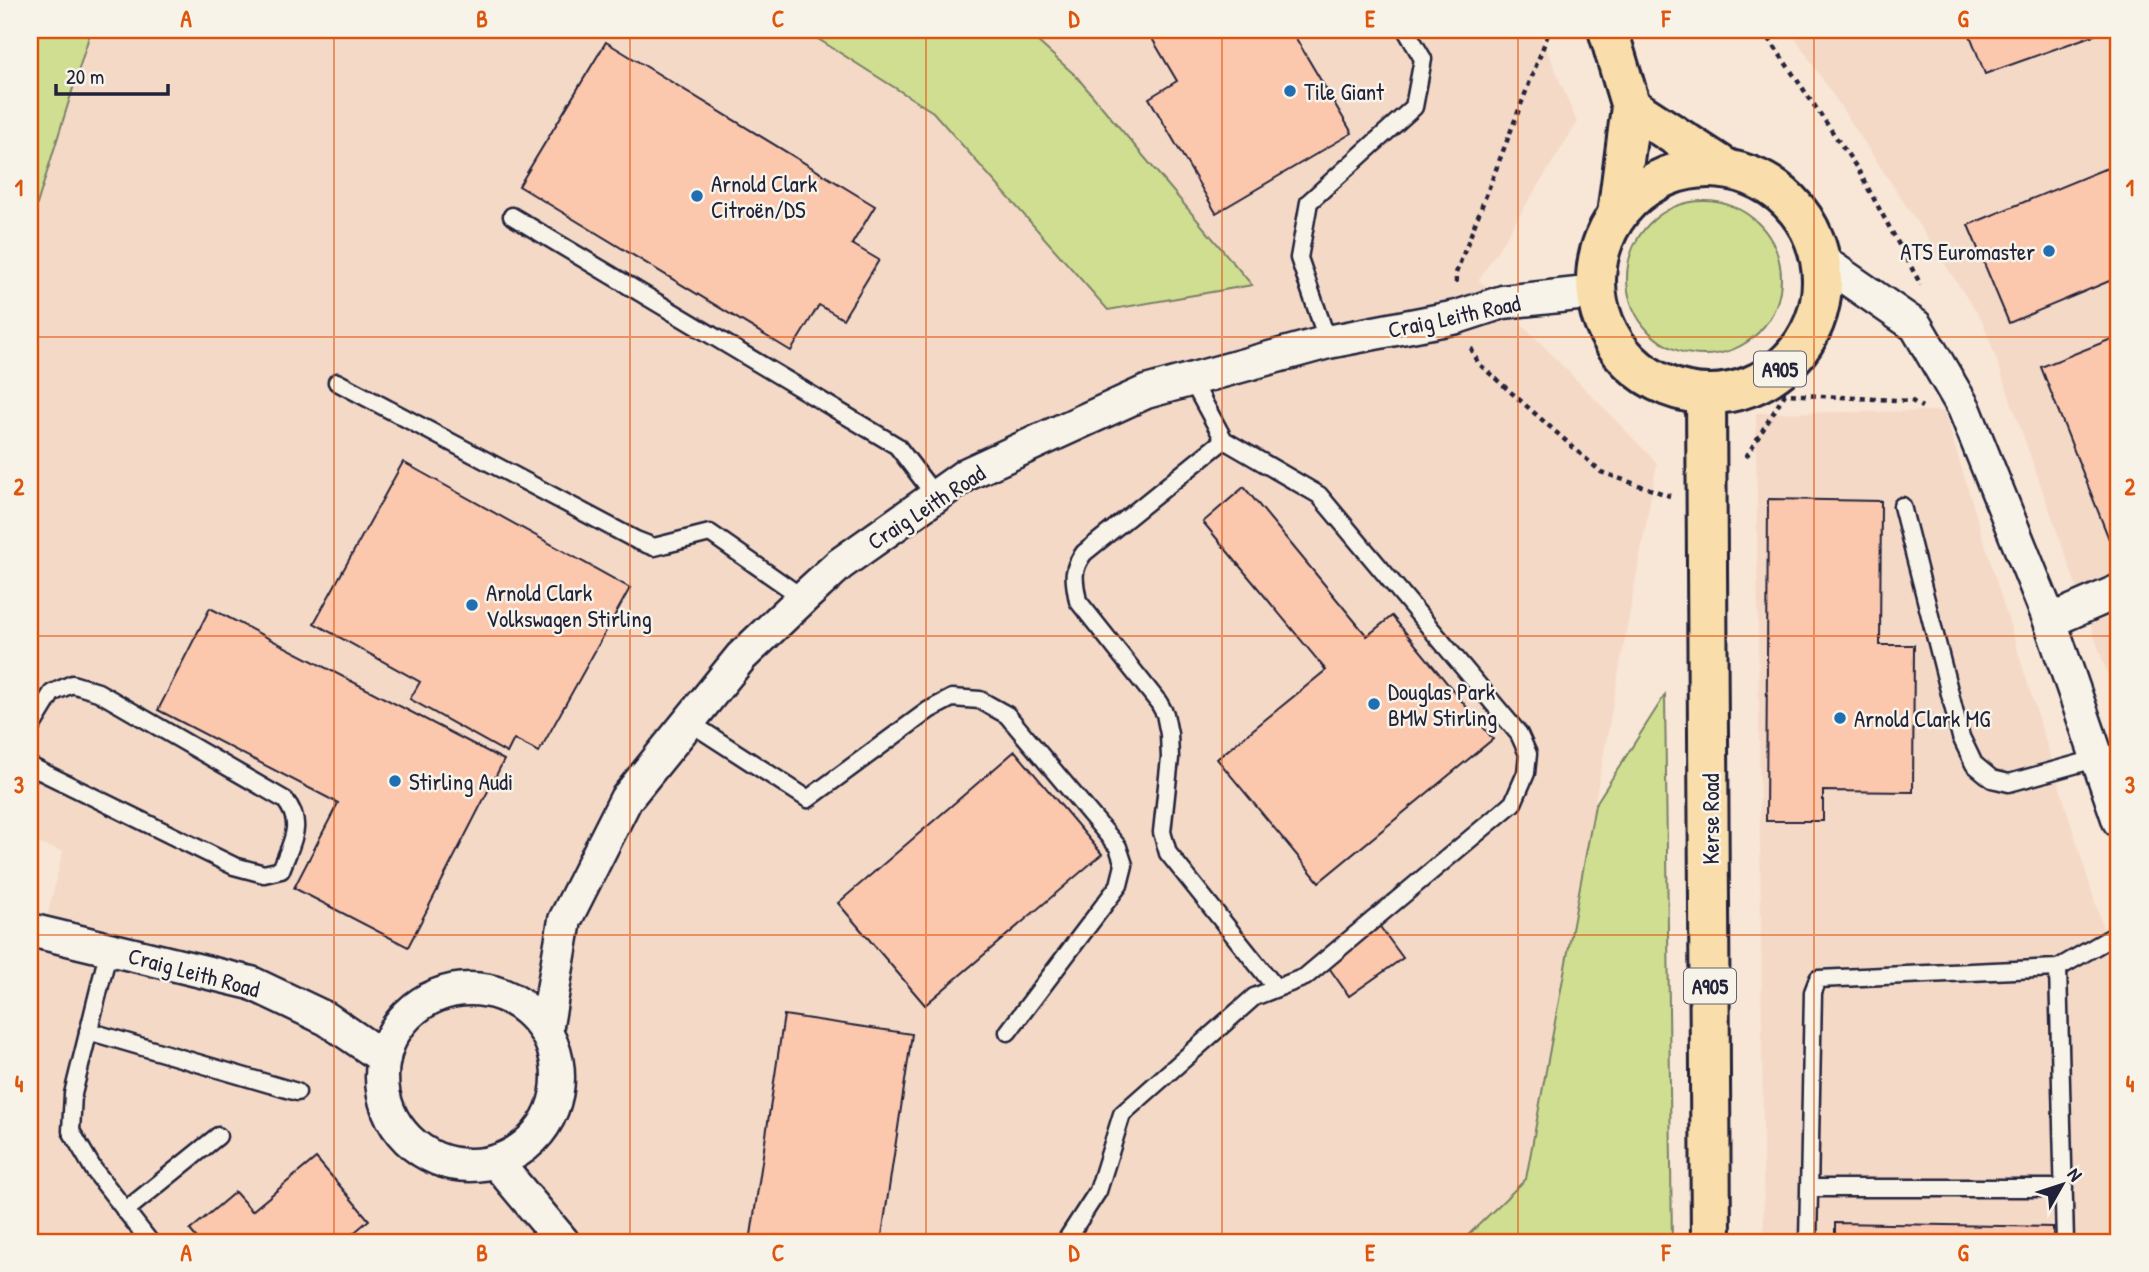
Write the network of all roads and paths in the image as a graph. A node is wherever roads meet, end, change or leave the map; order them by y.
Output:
1 (1406, 30) edge
2 (1546, 30) edge
3 (1608, 30) edge
4 (1631, 107) junction
5 (1725, 168) junction
6 (1617, 215) junction
7 (512, 216) dead end
8 (1822, 261) junction
9 (1596, 292) junction
10 (1457, 317) junction
11 (1328, 342) junction
12 (1191, 379) junction
13 (337, 382) dead end
14 (1706, 395) junction
15 (1923, 408) dead end
16 (1224, 440) junction
17 (1743, 461) dead end
18 (936, 496) junction
19 (1902, 506) dead end
20 (1707, 509) junction
21 (2119, 591) edge
22 (803, 598) junction
23 (2050, 621) junction
24 (689, 722) junction
25 (30, 729) edge
26 (2099, 758) junction
27 (30, 766) edge
28 (2119, 821) edge
29 (30, 930) edge
30 (2119, 933) edge
31 (109, 949) junction
32 (2058, 968) junction
33 (1276, 988) junction
34 (88, 1031) junction
35 (546, 1031) junction
36 (1008, 1032) dead end
37 (384, 1058) junction
38 (297, 1092) dead end
39 (218, 1136) dead end
40 (496, 1162) junction
41 (1810, 1188) junction
42 (2064, 1188) junction
43 (125, 1211) junction
44 (150, 1242) edge
45 (563, 1242) edge
46 (1065, 1242) edge
47 (1710, 1242) edge
48 (1808, 1242) edge
49 (2065, 1242) edge

1 - 11 lane
2 - 10 path
3 - 4 main road, A905
4 - 5 main road, A905
4 - 6 main road, A905
5 - 6 main road, A905
5 - 8 main road, A905
6 - 9 main road, A905
7 - 18 lane
8 - 14 main road, A905
8 - 23 street
9 - 10 street, Craig Leith Road
9 - 14 main road, A905
10 - 11 street, Craig Leith Road
10 - 20 path
11 - 12 street, Craig Leith Road
12 - 16 lane
12 - 18 street, Craig Leith Road
13 - 22 lane
14 - 20 main road, Kerse Road / A905
15 - 17 path
16 - 33 lane
16 - 33 lane
18 - 22 street, Craig Leith Road
19 - 26 lane
20 - 47 main road, Kerse Road / A905
21 - 23 street
22 - 24 street, Craig Leith Road
23 - 26 street
24 - 35 street, Craig Leith Road
24 - 36 lane
25 - 27 lane
26 - 28 street
29 - 31 street, Craig Leith Road
30 - 32 lane
31 - 34 lane
31 - 37 street, Craig Leith Road
32 - 41 lane
32 - 42 lane
33 - 46 lane
34 - 38 lane
34 - 43 lane
35 - 37 street
35 - 40 street
37 - 40 street
39 - 43 lane
40 - 45 street
41 - 42 lane
41 - 48 lane
42 - 49 lane
43 - 44 lane

